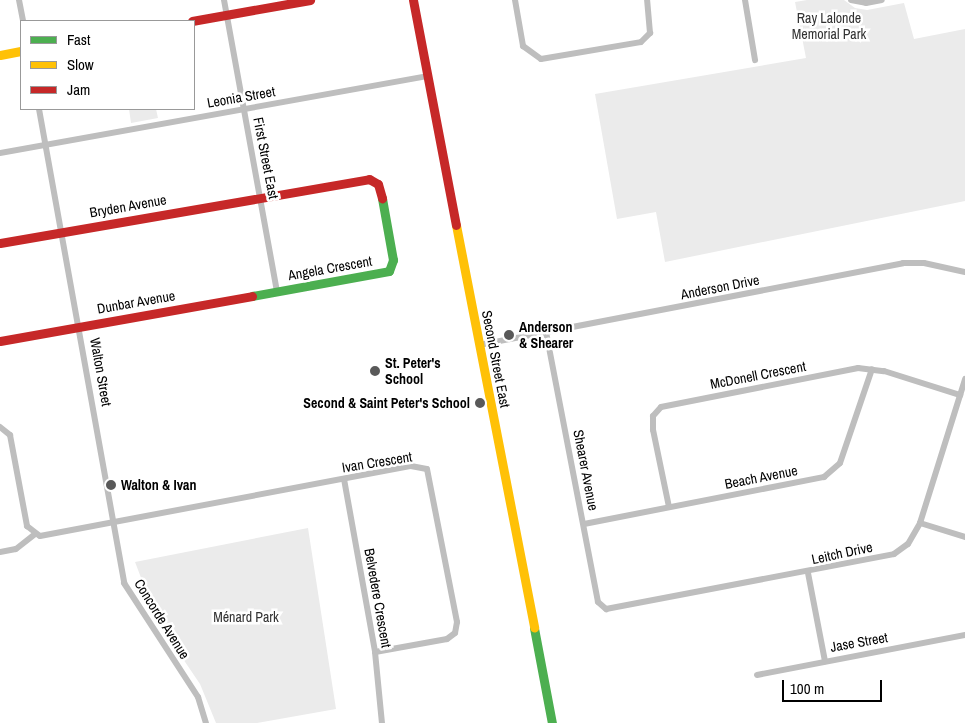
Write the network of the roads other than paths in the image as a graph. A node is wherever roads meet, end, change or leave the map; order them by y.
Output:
1 (19, 0) edge
2 (224, 0) edge
3 (310, 0) edge
4 (413, 0) edge
5 (515, 0) edge
6 (647, 0) edge
7 (745, 0) edge
8 (851, 0) edge
9 (882, 0) edge
10 (227, 15) junction
11 (23, 20) edge
12 (195, 20) edge
13 (20, 52) edge
14 (0, 55) edge
15 (755, 60) dead end
16 (427, 76) junction
17 (244, 109) junction
18 (39, 110) edge
19 (46, 144) junction
20 (0, 153) edge
21 (261, 196) junction
22 (62, 232) junction
23 (0, 243) edge
24 (965, 272) edge
25 (277, 291) junction
26 (80, 326) junction
27 (546, 332) junction
28 (0, 341) edge
29 (479, 345) junction
30 (872, 369) junction
31 (965, 380) edge
32 (960, 395) junction
33 (0, 428) edge
34 (344, 479) junction
35 (669, 508) junction
36 (114, 522) junction
37 (920, 523) junction
38 (584, 524) junction
39 (35, 534) junction
40 (965, 537) edge
41 (0, 552) edge
42 (808, 573) junction
43 (606, 609) joint
44 (965, 635) edge
45 (375, 652) junction
46 (825, 661) junction
47 (757, 675) dead end
48 (206, 723) edge
49 (382, 723) edge
50 (552, 723) edge

1 - 11 street
2 - 10 street, First Street East
3 - 10 street
4 - 16 street, Second Street East
5 - 6 street
7 - 15 street
8 - 9 street
10 - 12 street
10 - 17 street, First Street East
13 - 14 street
16 - 17 street, Leonia Street
16 - 29 street, Second Street East
17 - 19 street, Leonia Street
17 - 21 street, First Street East
18 - 19 street, Walton Street
19 - 20 street, Leonia Street
19 - 22 street, Walton Street
21 - 22 street, Bryden Avenue
21 - 25 street, First Street East
21 - 25 street, Angela Crescent
22 - 23 street, Bryden Avenue
22 - 26 street, Walton Street
24 - 27 street, Anderson Drive
25 - 26 street, Dunbar Avenue
26 - 28 street, Dunbar Avenue
26 - 36 street, Walton Street
27 - 29 street, Anderson Drive
27 - 38 street, Shearer Avenue
29 - 50 street, Second Street East
30 - 32 street, McDonell Crescent
30 - 35 street, Beach Avenue
30 - 35 street, McDonell Crescent
31 - 32 street, Leitch Drive
32 - 37 street, Leitch Drive
33 - 39 street
34 - 36 street, Ivan Crescent
34 - 45 street, Belvedere Crescent
34 - 45 street, Ivan Crescent
35 - 38 street, Beach Avenue
36 - 39 street, Ivan Crescent
36 - 48 street, Concorde Avenue
37 - 40 street
37 - 42 street, Leitch Drive
38 - 43 street, Shearer Avenue
39 - 41 street
42 - 43 street, Leitch Drive
42 - 46 street
44 - 46 street, Jase Street
45 - 49 street, Belvedere Crescent
46 - 47 street, Jase Street

